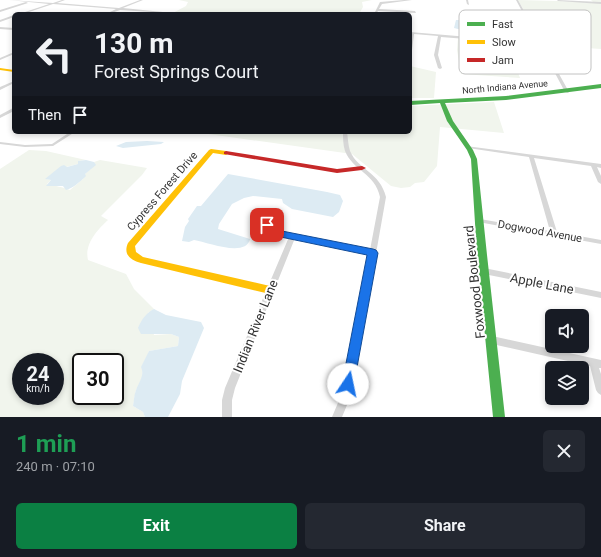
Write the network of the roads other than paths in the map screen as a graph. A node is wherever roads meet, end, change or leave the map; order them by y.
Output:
1 (10, 0) edge
2 (22, 0) edge
3 (64, 0) edge
4 (142, 0) edge
5 (411, 0) edge
6 (467, 0) edge
7 (517, 0) edge
8 (558, 0) edge
9 (588, 0) edge
10 (31, 2) junction
11 (592, 2) junction
12 (601, 2) edge
13 (52, 4) junction
14 (468, 4) dead end
15 (120, 9) junction
16 (377, 10) joint
17 (522, 10) edge
18 (0, 12) edge
19 (26, 12) edge
20 (113, 12) edge
21 (157, 12) edge
22 (415, 12) dead end
23 (12, 17) edge
24 (0, 21) edge
25 (0, 28) edge
26 (12, 29) edge
27 (412, 33) edge
28 (440, 36) junction
29 (459, 38) edge
30 (0, 53) edge
31 (12, 54) edge
32 (0, 59) edge
33 (440, 68) dead end
34 (0, 69) edge
35 (12, 71) edge
36 (557, 74) edge
37 (12, 83) edge
38 (601, 86) edge
39 (0, 89) edge
40 (567, 92) junction
41 (442, 102) junction
42 (412, 103) edge
43 (12, 110) edge
44 (0, 117) edge
45 (70, 134) edge
46 (345, 134) edge
47 (1, 143) edge
48 (468, 148) junction
49 (531, 156) junction
50 (593, 165) junction
51 (601, 166) edge
52 (362, 168) junction
53 (601, 182) edge
54 (480, 221) junction
55 (267, 225) dead end
56 (554, 234) junction
57 (292, 237) junction
58 (601, 242) edge
59 (373, 253) junction
60 (484, 271) junction
61 (270, 290) junction
62 (601, 295) edge
63 (492, 340) junction
64 (597, 363) edge
65 (601, 390) edge
66 (227, 417) edge
67 (337, 417) edge
68 (499, 417) edge

1 - 2 street
2 - 10 street
3 - 13 street
4 - 15 street
5 - 16 street
6 - 14 street
7 - 17 street
8 - 11 street
9 - 11 street
10 - 13 street
10 - 18 street
11 - 12 street
13 - 15 street
13 - 19 street
15 - 20 street
15 - 21 street
16 - 22 street
23 - 24 street
25 - 26 street
27 - 28 street
28 - 29 street
28 - 33 street
30 - 31 street
31 - 32 street
34 - 35 street
36 - 40 street
37 - 39 street
38 - 40 street, North Indiana Avenue
40 - 41 street, North Indiana Avenue
41 - 42 street, North Indiana Avenue
41 - 48 street, Foxwood Boulevard
43 - 44 street
45 - 47 street
46 - 52 street
48 - 49 street
48 - 54 street, Foxwood Boulevard
49 - 50 street
49 - 56 street
50 - 51 street
50 - 53 street
52 - 59 street
52 - 61 street, Cypress Forest Drive
54 - 56 street, Dogwood Avenue
54 - 60 street, Foxwood Boulevard
55 - 57 street
56 - 58 street, Dogwood Avenue
57 - 59 street
57 - 61 street, Indian River Lane
59 - 67 street
60 - 62 street, Apple Lane
60 - 63 street, Foxwood Boulevard
61 - 66 street, Indian River Lane
63 - 64 street
63 - 68 street, Foxwood Boulevard
64 - 65 street

